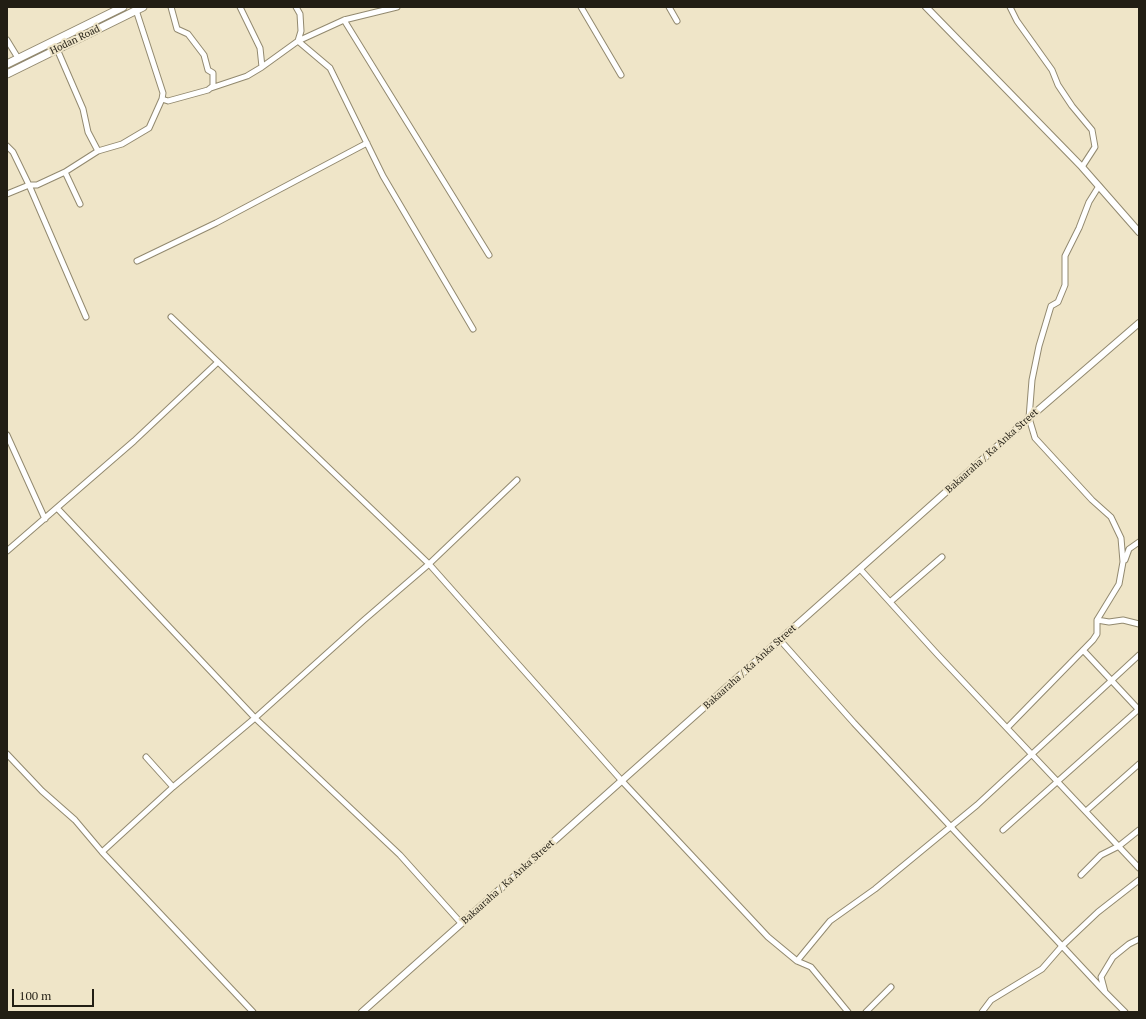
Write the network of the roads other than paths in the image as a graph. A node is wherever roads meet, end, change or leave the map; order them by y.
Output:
1 (123, 7) edge
2 (171, 7) edge
3 (240, 7) edge
4 (296, 7) edge
5 (397, 7) edge
6 (581, 7) edge
7 (669, 7) edge
8 (926, 7) edge
9 (1010, 7) edge
10 (140, 9) edge
11 (344, 20) junction
12 (677, 21) dead end
13 (7, 40) edge
14 (298, 41) junction
15 (57, 49) junction
16 (18, 58) junction
17 (7, 64) edge
18 (262, 67) junction
19 (7, 74) edge
20 (621, 74) dead end
21 (210, 89) junction
22 (162, 99) junction
23 (367, 143) junction
24 (7, 146) edge
25 (98, 151) junction
26 (1082, 167) junction
27 (65, 172) junction
28 (29, 185) junction
29 (1099, 186) junction
30 (7, 194) edge
31 (80, 204) dead end
32 (1139, 232) edge
33 (489, 255) dead end
34 (137, 261) dead end
35 (171, 317) dead end
36 (86, 318) dead end
37 (1139, 323) edge
38 (473, 329) dead end
39 (218, 362) junction
40 (1029, 418) junction
41 (7, 435) edge
42 (517, 480) dead end
43 (57, 508) junction
44 (45, 519) junction
45 (1139, 542) edge
46 (7, 551) edge
47 (942, 557) dead end
48 (1124, 562) junction
49 (429, 564) junction
50 (860, 569) junction
51 (890, 602) junction
52 (1097, 620) junction
53 (1139, 624) edge
54 (780, 640) junction
55 (1083, 650) junction
56 (1139, 655) edge
57 (1111, 680) junction
58 (1139, 710) edge
59 (255, 718) junction
60 (1007, 728) junction
61 (1031, 753) junction
62 (7, 754) edge
63 (146, 757) dead end
64 (1139, 764) edge
65 (622, 781) junction
66 (1058, 782) junction
67 (173, 787) junction
68 (1086, 811) junction
69 (950, 826) junction
70 (1003, 830) dead end
71 (1139, 830) edge
72 (1118, 846) junction
73 (102, 852) junction
74 (1139, 868) edge
75 (1081, 875) dead end
76 (1139, 880) edge
77 (462, 923) junction
78 (1139, 939) edge
79 (1062, 946) junction
80 (797, 961) junction
81 (890, 987) dead end
82 (1105, 992) junction
83 (253, 1012) edge
84 (362, 1012) edge
85 (848, 1012) edge
86 (866, 1012) edge
87 (982, 1012) edge
88 (1125, 1012) edge

1 - 16 main road, Hodan Road
2 - 21 street
3 - 18 street
4 - 14 street
5 - 11 street
6 - 20 street
7 - 12 street
8 - 26 street
9 - 26 street
10 - 15 main road, Hodan Road
10 - 22 street
11 - 14 street
11 - 33 street
13 - 16 street
14 - 18 street
14 - 23 street
15 - 19 main road, Hodan Road
15 - 25 street
16 - 17 main road, Hodan Road
18 - 21 street
21 - 22 street
22 - 25 street
23 - 34 street
23 - 38 street
24 - 28 street
25 - 27 street
26 - 29 street
27 - 28 street
27 - 31 street
28 - 30 street
28 - 36 street
29 - 32 street
29 - 40 street
35 - 39 street
37 - 40 street, Bakaaraha / Ka Anka Street
39 - 43 street
39 - 49 street
40 - 48 street
40 - 50 street, Bakaaraha / Ka Anka Street
41 - 44 street
42 - 49 street
43 - 44 street
43 - 59 street
44 - 46 street
45 - 48 street
47 - 51 street
48 - 52 street
49 - 59 street
49 - 65 street
50 - 51 street
50 - 54 street, Bakaaraha / Ka Anka Street
51 - 60 street
52 - 53 street
52 - 55 street
54 - 65 street, Bakaaraha / Ka Anka Street
54 - 69 street
55 - 57 street
55 - 60 street
56 - 57 street
57 - 58 street
57 - 61 street
58 - 66 street
59 - 67 street
59 - 77 street
60 - 61 street
61 - 66 street
61 - 69 street
62 - 73 street
63 - 67 street
64 - 68 street
65 - 77 street, Bakaaraha / Ka Anka Street
65 - 80 street
66 - 68 street
66 - 70 street
67 - 73 street
68 - 72 street
69 - 79 street
69 - 80 street
71 - 72 street
72 - 74 street
72 - 75 street
73 - 83 street
76 - 79 street
77 - 84 street, Bakaaraha / Ka Anka Street
78 - 82 street
79 - 82 street
79 - 87 street
80 - 85 street
81 - 86 street
82 - 88 street

